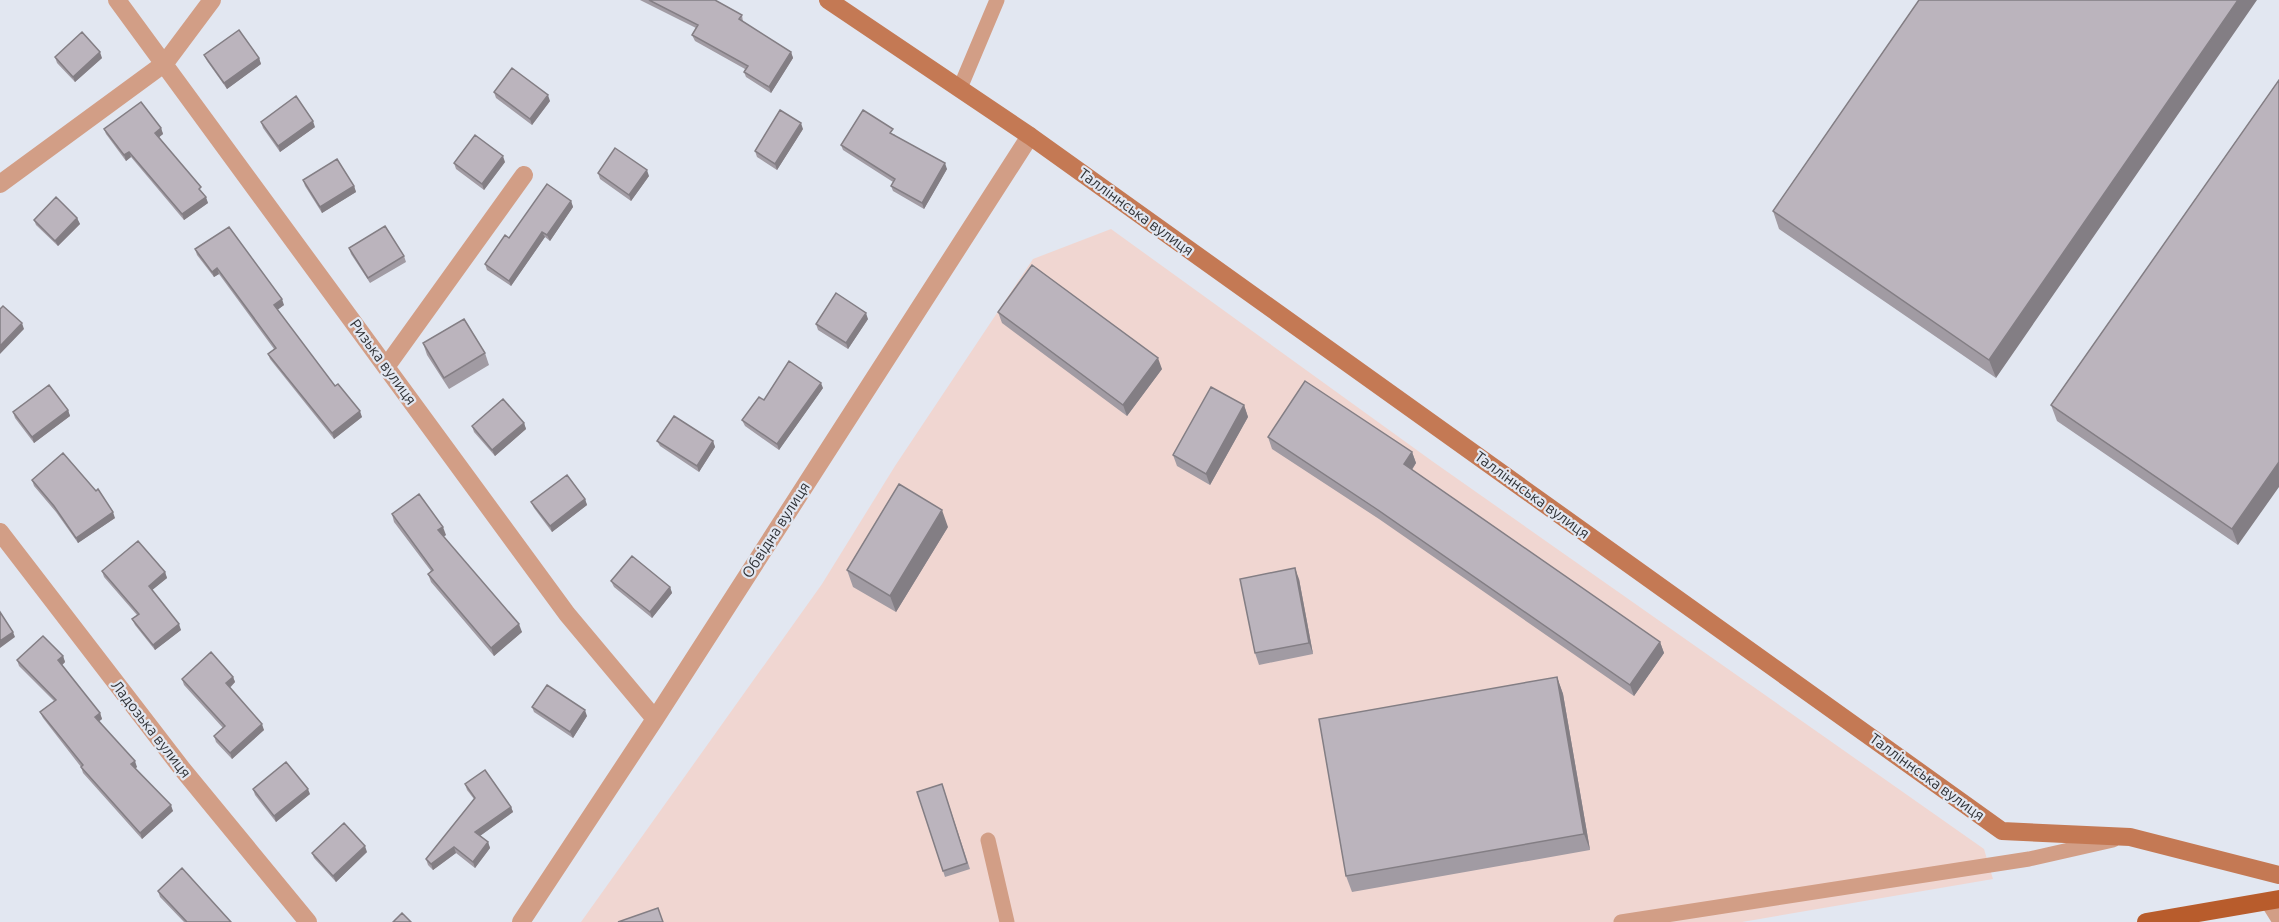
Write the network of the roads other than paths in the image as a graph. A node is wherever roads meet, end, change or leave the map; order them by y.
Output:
1 (117, 0) edge
2 (212, 0) edge
3 (828, 0) edge
4 (997, 0) edge
5 (165, 63) junction
6 (960, 88) junction
7 (1030, 136) junction
8 (524, 175) dead end
9 (0, 184) edge
10 (386, 368) junction
11 (0, 532) edge
12 (655, 719) junction
13 (2130, 837) junction
14 (988, 840) dead end
15 (2279, 874) edge
16 (2273, 900) edge
17 (2279, 920) edge
18 (308, 922) edge
19 (521, 922) edge
20 (1007, 922) edge
21 (1622, 922) edge
22 (2146, 922) edge

1 - 5 street, Ризька вулиця
2 - 5 street
3 - 6 street, Талліннська вулиця
4 - 6 lane
5 - 9 street
5 - 10 street, Ризька вулиця
6 - 7 street, Талліннська вулиця
7 - 12 street, Обвідна вулиця
7 - 13 street, Талліннська вулиця
8 - 10 street
10 - 12 street, Ризька вулиця
11 - 18 street, Ладозька вулиця
12 - 19 street, Обвідна вулиця
13 - 15 street, Талліннська вулиця
13 - 21 lane
14 - 20 lane
16 - 17 lane
16 - 22 main road

